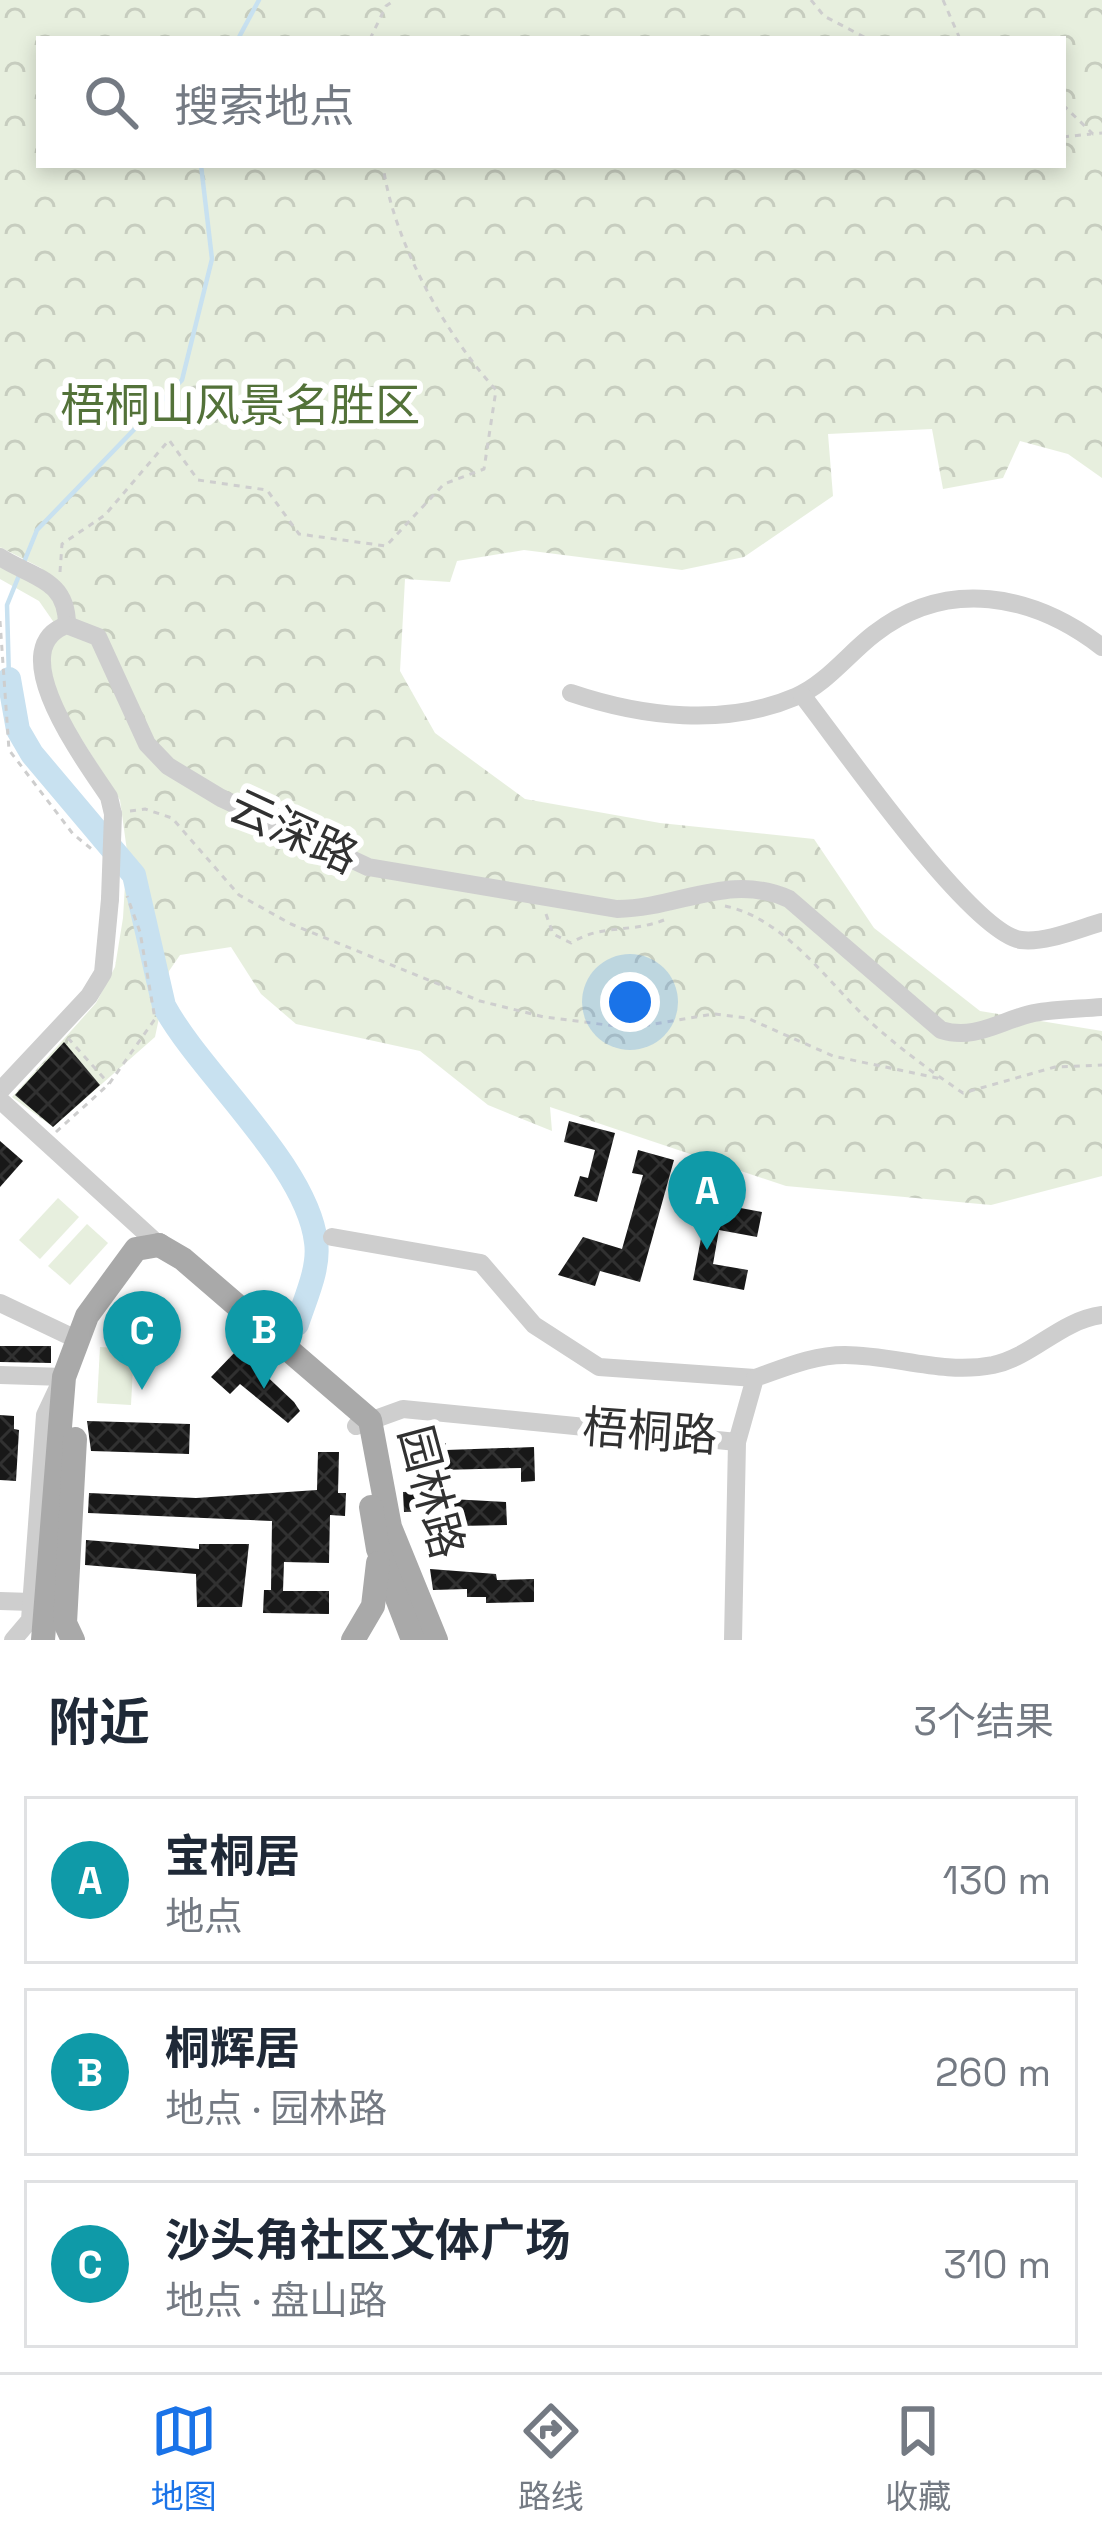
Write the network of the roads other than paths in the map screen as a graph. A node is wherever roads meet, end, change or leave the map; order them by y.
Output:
1 (14, 565) edge
2 (67, 625) junction
3 (1102, 647) edge
4 (571, 693) dead end
5 (802, 695) junction
6 (1102, 922) edge
7 (1094, 1008) edge
8 (3, 1105) edge
9 (332, 1237) dead end
10 (159, 1245) junction
11 (0, 1303) edge
12 (1102, 1315) edge
13 (77, 1340) junction
14 (0, 1375) edge
15 (64, 1377) junction
16 (754, 1378) junction
17 (363, 1423) junction
18 (737, 1442) junction
19 (378, 1549) junction
20 (0, 1600) edge
21 (32, 1602) junction
22 (13, 1640) edge
23 (43, 1640) edge
24 (73, 1640) edge
25 (353, 1640) edge
26 (413, 1640) edge
27 (436, 1640) edge
28 (733, 1640) edge

1 - 2 street
2 - 7 street, 云深路
2 - 8 street, bridge
3 - 5 street
4 - 5 street
5 - 6 street
8 - 10 street, 园林路
9 - 16 street
10 - 13 main road
10 - 17 main road, 园林路
11 - 13 street
12 - 16 street, 梧桐路
13 - 15 main road
13 - 24 main road
14 - 15 street
15 - 21 street
15 - 23 main road
16 - 18 street, 梧桐路
17 - 18 street, 梧桐路
17 - 19 main road, 园林路
17 - 27 main road, 园林路
18 - 28 street
19 - 25 main road
19 - 26 main road, 园林路
20 - 21 street
21 - 22 street

